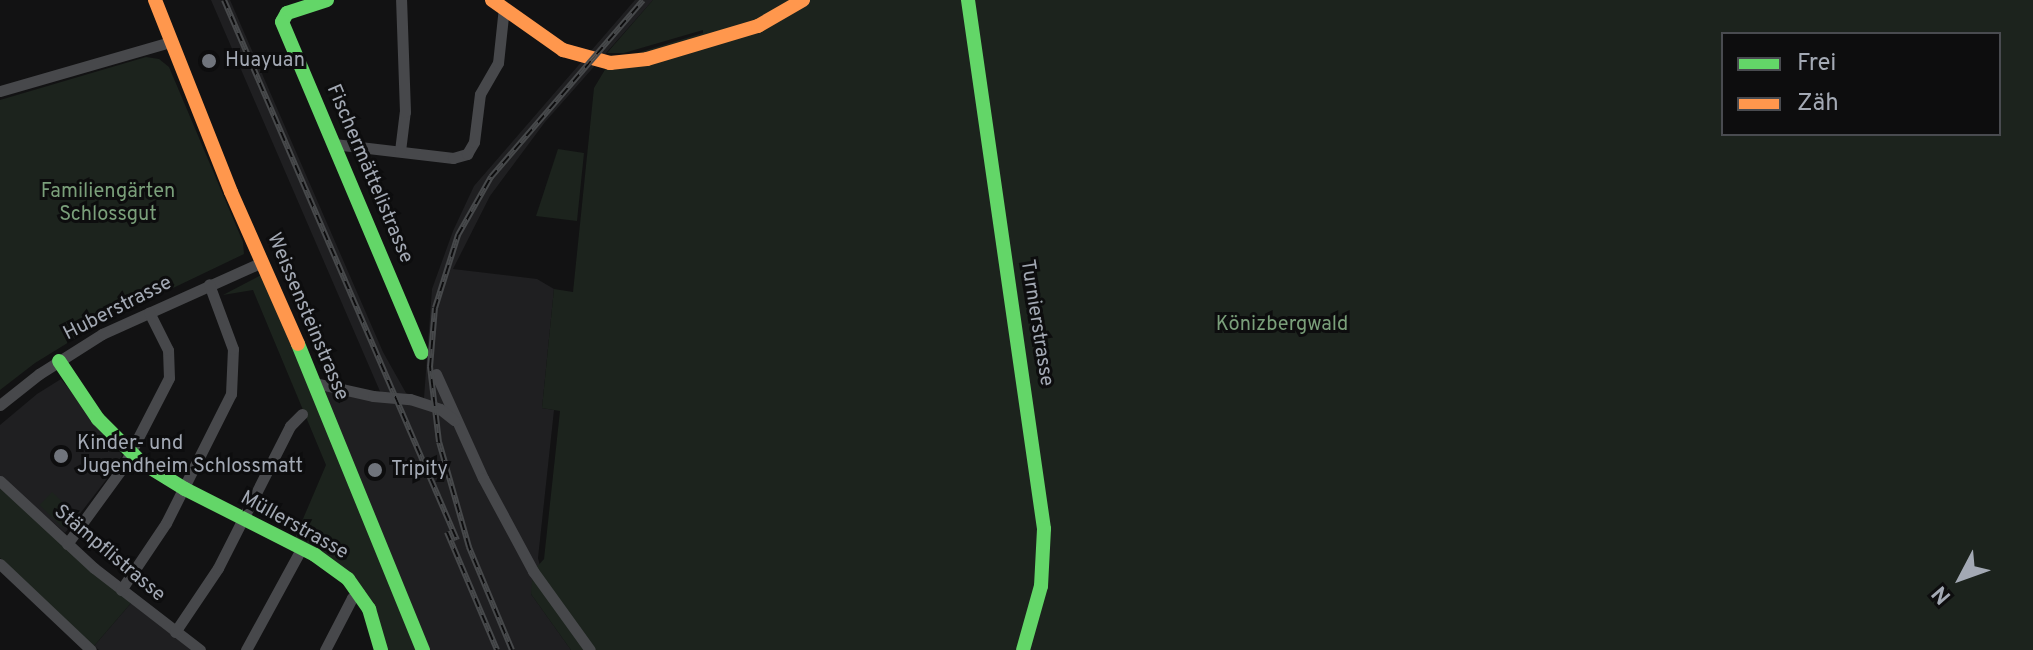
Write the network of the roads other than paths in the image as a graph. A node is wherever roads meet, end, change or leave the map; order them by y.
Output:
1 (155, 0) edge
2 (327, 0) edge
3 (401, 0) edge
4 (803, 0) edge
5 (968, 0) edge
6 (498, 4) edge
7 (170, 42) junction
8 (0, 91) edge
9 (334, 144) junction
10 (400, 151) junction
11 (262, 262) junction
12 (209, 284) junction
13 (149, 312) junction
14 (422, 353) dead end
15 (59, 361) junction
16 (436, 374) dead end
17 (315, 383) junction
18 (0, 405) edge
19 (302, 414) dead end
20 (455, 421) junction
21 (131, 453) junction
22 (0, 481) edge
23 (185, 489) junction
24 (243, 519) junction
25 (67, 544) junction
26 (301, 549) junction
27 (0, 564) edge
28 (121, 590) junction
29 (360, 593) junction
30 (175, 632) junction
31 (91, 650) edge
32 (200, 650) edge
33 (246, 650) edge
34 (325, 650) edge
35 (381, 650) edge
36 (423, 650) edge
37 (590, 650) edge
38 (1023, 650) edge

1 - 7 main road, Weissensteinstrasse
2 - 9 main road, Fischermättelistrasse
3 - 10 street
4 - 6 main road
5 - 38 main road, Turnierstrasse
6 - 10 street
7 - 8 street
7 - 11 main road, Weissensteinstrasse
9 - 10 street
9 - 14 main road, Fischermättelistrasse
11 - 12 street, Huberstrasse
11 - 17 main road, Weissensteinstrasse
12 - 13 street, Huberstrasse
12 - 23 street
13 - 15 street, Huberstrasse
13 - 21 street
15 - 18 street, Huberstrasse
15 - 21 main road, Müllerstrasse
16 - 20 street
17 - 20 street
17 - 36 main road, Weissensteinstrasse
19 - 24 street
20 - 37 street
21 - 23 main road, Müllerstrasse
21 - 25 street
22 - 25 street, Stämpflistrasse
23 - 24 main road, Müllerstrasse
23 - 28 street
24 - 26 main road, Müllerstrasse
24 - 30 street
25 - 28 street, Stämpflistrasse
26 - 29 main road, Müllerstrasse
26 - 33 street
27 - 31 street
28 - 30 street, Stämpflistrasse
29 - 34 street
29 - 35 main road, Müllerstrasse
30 - 32 street, Stämpflistrasse

